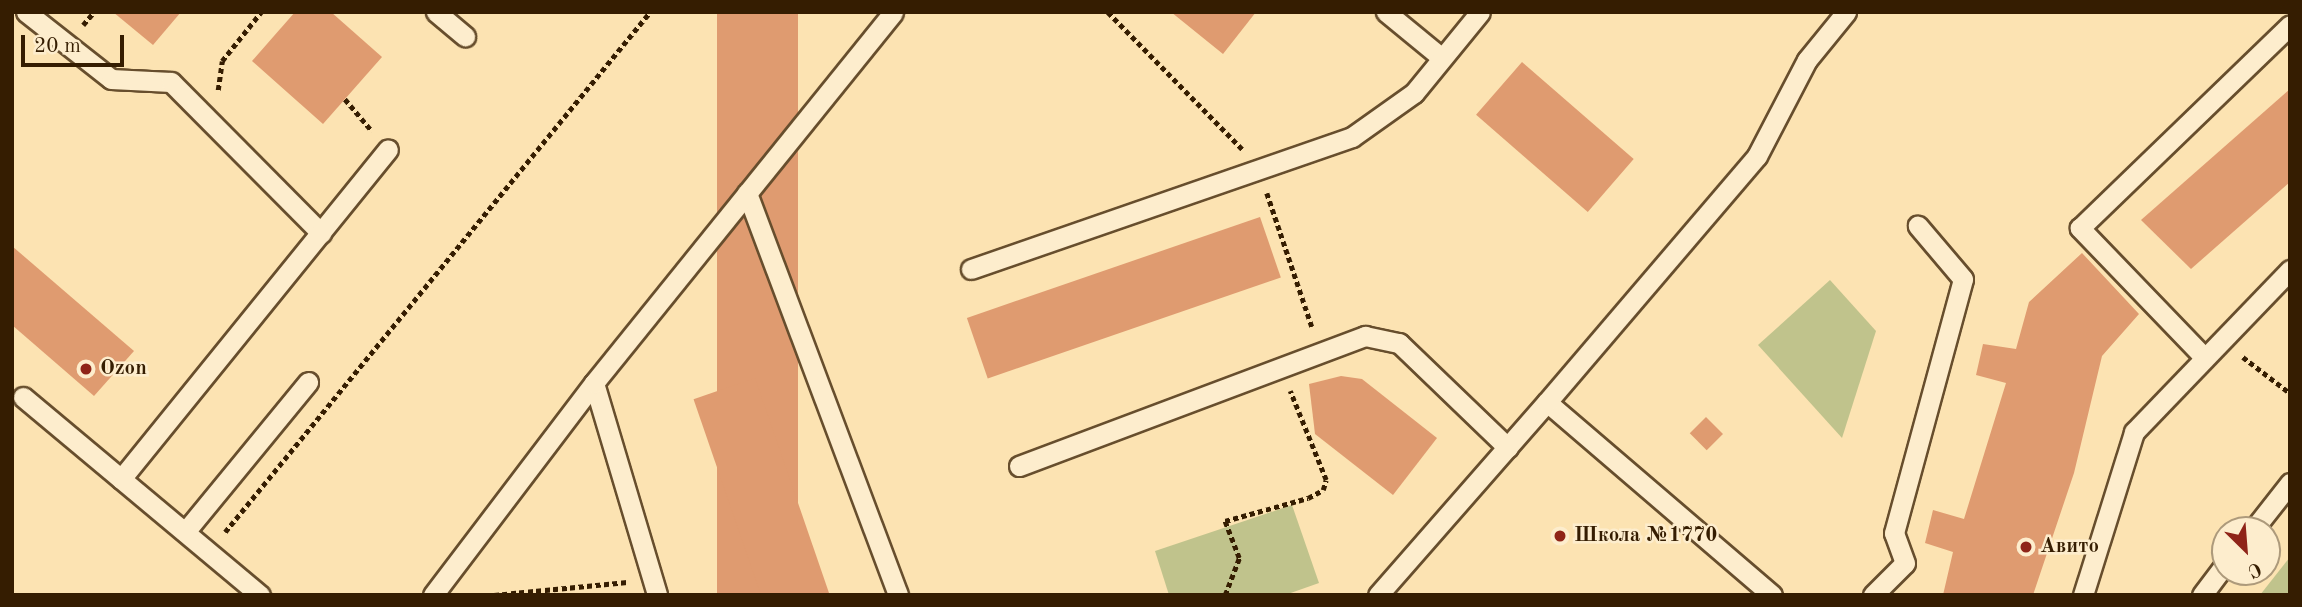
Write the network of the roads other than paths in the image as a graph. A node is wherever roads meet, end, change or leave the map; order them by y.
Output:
1 (26, 12) edge
2 (436, 12) edge
3 (893, 12) edge
4 (1385, 12) edge
5 (1480, 12) edge
6 (1846, 12) edge
7 (2290, 25) edge
8 (465, 36) dead end
9 (1443, 58) junction
10 (388, 149) road end
11 (747, 193) junction
12 (1918, 226) dead end
13 (321, 233) junction
14 (971, 269) dead end
15 (2290, 270) edge
16 (2203, 356) junction
17 (308, 382) dead end
18 (594, 383) junction
19 (23, 397) dead end
20 (1547, 402) junction
21 (1508, 448) junction
22 (1019, 466) dead end
23 (121, 479) junction
24 (2290, 483) edge
25 (2264, 516) edge
26 (185, 532) junction
27 (654, 587) edge
28 (260, 595) edge
29 (433, 595) edge
30 (898, 595) edge
31 (1378, 595) edge
32 (1772, 595) edge
33 (1873, 595) edge
34 (2083, 595) edge

1 - 13 lane
2 - 8 lane
3 - 11 lane
4 - 9 lane
5 - 9 lane
6 - 20 lane
7 - 16 lane
9 - 14 lane
10 - 13 lane
11 - 18 lane
11 - 30 lane
12 - 33 lane
13 - 23 lane
15 - 16 lane
16 - 34 lane
17 - 26 lane
18 - 27 lane
18 - 29 lane
19 - 23 lane
20 - 21 lane
20 - 32 lane
21 - 22 lane
21 - 31 lane
23 - 26 lane
24 - 25 lane
26 - 28 lane

